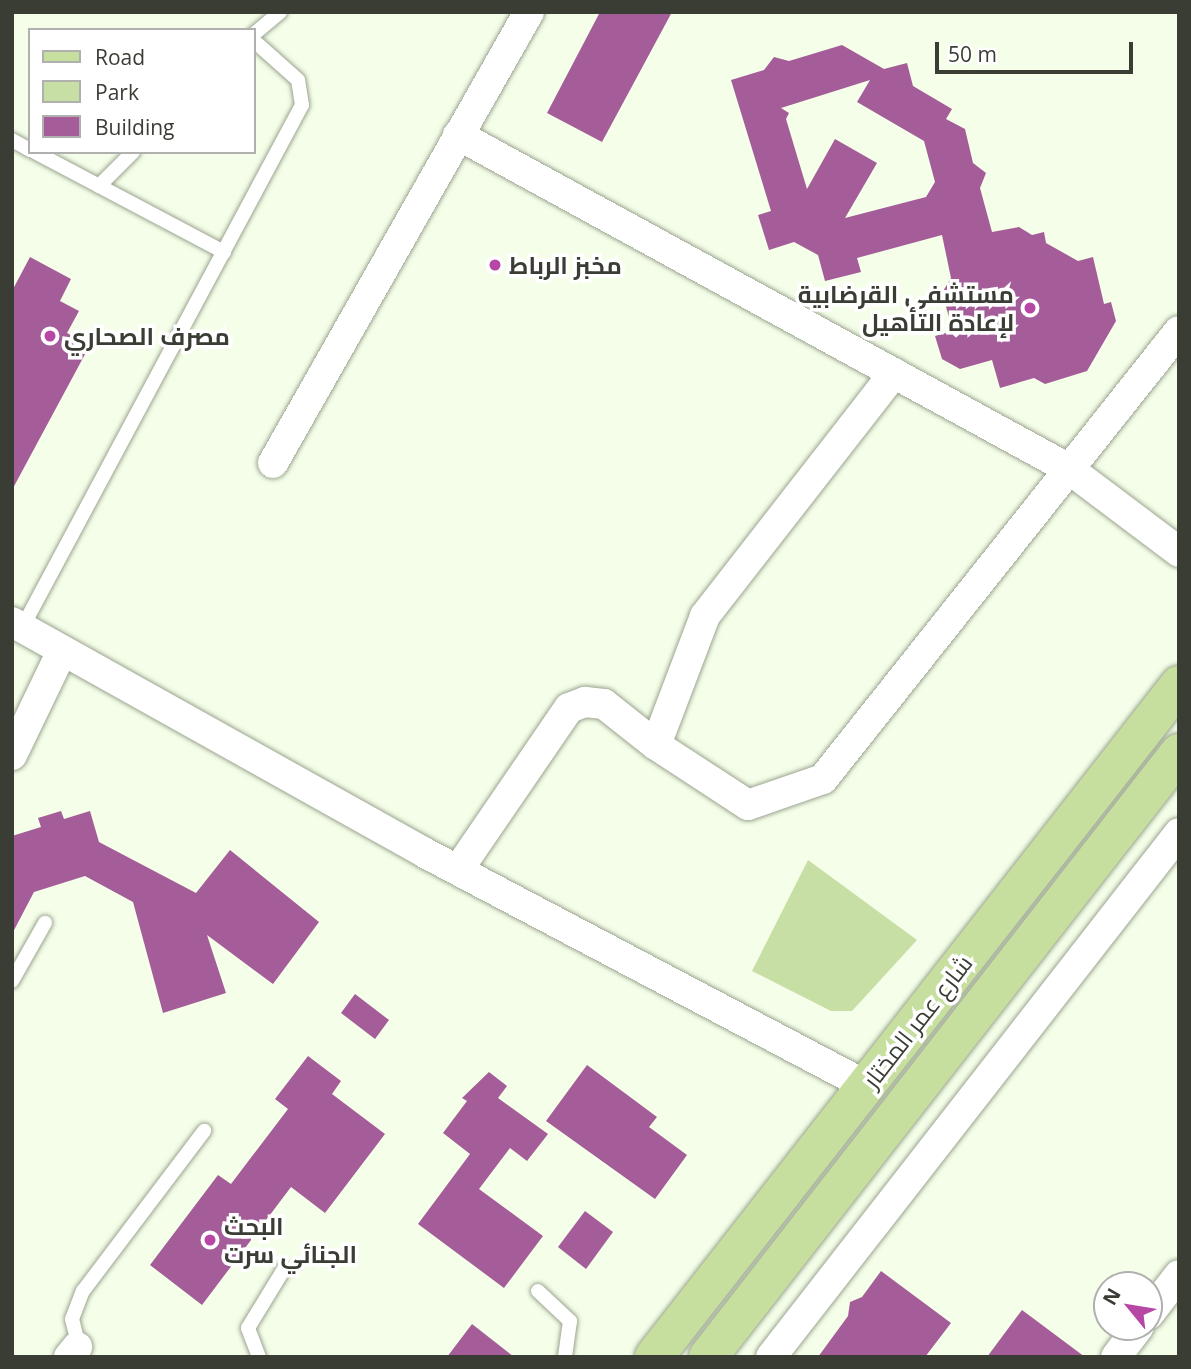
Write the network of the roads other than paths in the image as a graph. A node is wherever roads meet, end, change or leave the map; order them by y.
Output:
1 (280, 12) edge
2 (529, 12) edge
3 (256, 32) edge
4 (256, 43) edge
5 (458, 135) junction
6 (12, 140) edge
7 (28, 149) edge
8 (39, 154) edge
9 (131, 154) edge
10 (99, 186) junction
11 (224, 252) junction
12 (1179, 331) edge
13 (894, 373) junction
14 (273, 463) dead end
15 (1069, 469) junction
16 (1179, 552) edge
17 (17, 625) edge
18 (62, 651) junction
19 (1179, 685) edge
20 (656, 745) junction
21 (1179, 753) edge
22 (12, 755) edge
23 (1179, 833) edge
24 (458, 870) junction
25 (45, 923) dead end
26 (12, 981) edge
27 (866, 1086) junction
28 (204, 1130) dead end
29 (284, 1269) dead end
30 (1179, 1275) edge
31 (538, 1291) dead end
32 (1163, 1296) edge
33 (1128, 1341) edge
34 (77, 1353) edge
35 (259, 1357) edge
36 (565, 1357) edge
37 (654, 1357) edge
38 (708, 1357) edge
39 (771, 1357) edge
40 (1116, 1357) edge

1 - 3 lane
2 - 5 street
4 - 11 lane
5 - 13 street
5 - 14 street
6 - 7 lane
8 - 10 lane
9 - 10 lane
10 - 11 lane
11 - 17 lane
12 - 15 street
13 - 15 street
13 - 20 street
15 - 16 street
15 - 20 street
17 - 18 street
18 - 22 street
18 - 24 street
19 - 27 main road, شارع عمر المختار
20 - 24 street
21 - 38 main road
23 - 39 street
24 - 27 street
25 - 26 lane
27 - 37 main road, شارع عمر المختار
28 - 34 lane
29 - 35 lane
30 - 32 street
31 - 36 lane
33 - 40 street

